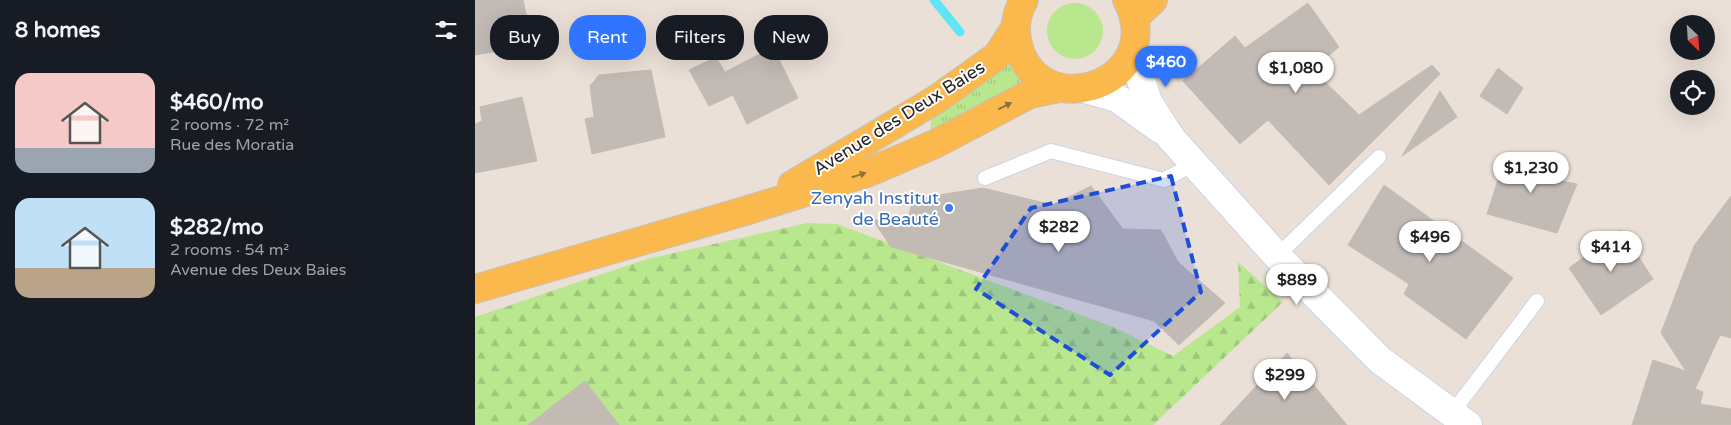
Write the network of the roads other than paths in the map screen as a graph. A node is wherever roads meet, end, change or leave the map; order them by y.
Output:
1 (1138, 6) edge
2 (1016, 11) edge
3 (1132, 52) junction
4 (1073, 89) junction
5 (1171, 138) junction
6 (1379, 158) dead end
7 (1195, 163) junction
8 (985, 178) dead end
9 (745, 212) junction
10 (1277, 256) junction
11 (475, 289) edge
12 (1537, 301) dead end
13 (1460, 419) edge

1 - 3 main road
2 - 4 main road
2 - 9 main road, Avenue des Deux Baies
3 - 4 main road, Avenue des Deux Baies
3 - 5 street
4 - 5 street
9 -> 4 main road, Avenue des Deux Baies
5 - 7 street
6 - 10 lane
7 - 8 lane
7 - 10 street
9 - 11 main road, Avenue des Deux Baies
10 - 13 street
12 - 13 lane

